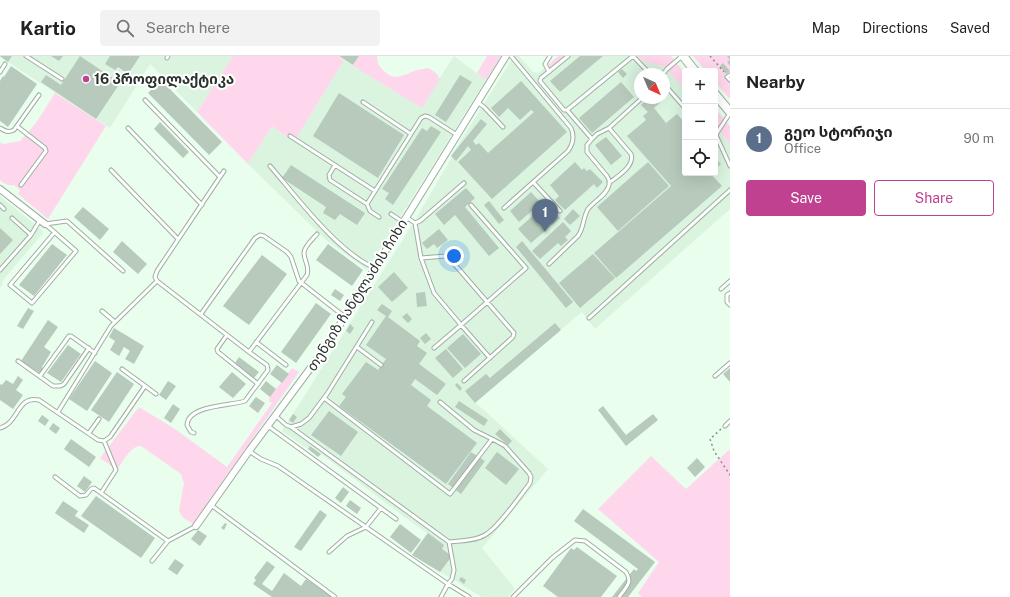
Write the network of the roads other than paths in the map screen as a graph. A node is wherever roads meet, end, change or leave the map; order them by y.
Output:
1 (26, 56) edge
2 (506, 56) edge
3 (511, 56) edge
4 (550, 56) edge
5 (568, 56) edge
6 (633, 56) edge
7 (682, 56) edge
8 (5, 64) dead end
9 (644, 68) edge
10 (669, 68) edge
11 (692, 68) edge
12 (0, 72) edge
13 (549, 72) junction
14 (62, 79) dead end
15 (670, 91) edge
16 (39, 95) dead end
17 (718, 98) edge
18 (145, 100) dead end
19 (363, 102) dead end
20 (477, 102) junction
21 (635, 104) edge
22 (682, 105) edge
23 (567, 110) junction
24 (730, 112) edge
25 (18, 127) junction
26 (503, 127) dead end
27 (0, 128) edge
28 (128, 128) dead end
29 (609, 128) junction
30 (718, 131) edge
31 (411, 134) junction
32 (457, 135) junction
33 (290, 136) dead end
34 (592, 139) junction
35 (717, 140) edge
36 (335, 165) junction
37 (270, 166) dead end
38 (730, 166) edge
39 (111, 170) dead end
40 (224, 171) dead end
41 (220, 177) junction
42 (533, 182) junction
43 (464, 183) dead end
44 (609, 183) junction
45 (21, 185) dead end
46 (0, 189) edge
47 (730, 190) edge
48 (376, 191) junction
49 (367, 204) junction
50 (0, 205) edge
51 (202, 205) junction
52 (471, 205) dead end
53 (504, 208) dead end
54 (4, 209) dead end
55 (560, 211) dead end
56 (391, 214) dead end
57 (379, 217) dead end
58 (12, 218) dead end
59 (404, 219) junction
60 (43, 222) junction
61 (415, 223) junction
62 (54, 233) junction
63 (317, 234) dead end
64 (31, 235) junction
65 (178, 239) junction
66 (421, 258) junction
67 (549, 264) dead end
68 (375, 268) junction
69 (0, 270) edge
70 (123, 271) dead end
71 (157, 281) junction
72 (730, 281) edge
73 (300, 282) junction
74 (721, 288) dead end
75 (730, 293) edge
76 (487, 302) junction
77 (730, 305) edge
78 (102, 311) dead end
79 (201, 314) junction
80 (345, 317) junction
81 (589, 318) dead end
82 (115, 322) junction
83 (372, 322) dead end
84 (461, 325) junction
85 (227, 335) junction
86 (256, 342) junction
87 (356, 347) junction
88 (89, 348) junction
89 (434, 348) dead end
90 (249, 352) junction
91 (95, 353) junction
92 (490, 358) junction
93 (18, 361) dead end
94 (730, 363) edge
95 (286, 365) dead end
96 (381, 365) dead end
97 (122, 369) dead end
98 (40, 376) junction
99 (715, 376) dead end
100 (464, 381) dead end
101 (258, 384) junction
102 (145, 386) junction
103 (156, 394) dead end
104 (324, 398) junction
105 (440, 402) dead end
106 (58, 412) junction
107 (276, 416) junction
108 (98, 419) dead end
109 (730, 421) edge
110 (268, 426) junction
111 (725, 426) road end
112 (291, 427) junction
113 (0, 428) edge
114 (89, 433) junction
115 (194, 433) dead end
116 (492, 439) junction
117 (104, 441) junction
118 (249, 451) junction
119 (55, 477) dead end
120 (100, 493) junction
121 (211, 505) junction
122 (382, 508) junction
123 (396, 519) dead end
124 (196, 526) joint
125 (366, 527) junction
126 (168, 541) junction
127 (449, 542) junction
128 (329, 552) dead end
129 (152, 561) dead end
130 (448, 584) junction
131 (335, 597) edge
132 (441, 597) edge
133 (469, 597) edge
134 (513, 597) edge
135 (619, 597) edge

1 - 14 lane
2 - 20 street, თენგიზ ჩანტლაძის ჩიხი
3 - 42 lane
4 - 13 lane
5 - 13 lane
6 - 9 lane
6 - 23 lane
7 - 10 lane
7 - 11 street
8 - 12 lane
13 - 23 lane
15 - 22 lane
16 - 25 lane
17 - 24 street
18 - 41 lane
19 - 31 lane
20 - 26 lane
20 - 32 street, თენგიზ ჩანტლაძის ჩიხი
21 - 29 lane
23 - 34 lane
24 - 30 lane
25 - 27 lane
25 - 45 lane
28 - 51 lane
29 - 34 lane
29 - 44 lane
31 - 32 lane
31 - 48 lane
32 - 59 street, თენგიზ ჩანტლაძის ჩიხი
33 - 36 lane
34 - 44 lane
35 - 38 lane
36 - 48 lane
36 - 49 lane
37 - 68 lane
39 - 65 lane
40 - 41 lane
41 - 51 lane
42 - 53 lane
42 - 55 lane
43 - 61 lane
44 - 67 lane
46 - 60 street
47 - 81 lane
48 - 49 lane
49 - 57 lane
50 - 54 lane
51 - 65 lane
52 - 76 lane
56 - 59 lane
58 - 64 lane
59 - 61 lane
59 - 68 street, თენგიზ ჩანტლაძის ჩიხი
60 - 62 lane
60 - 64 lane
60 - 70 lane
61 - 66 lane
62 - 62 lane
63 - 73 lane
64 - 69 lane
65 - 71 lane
66 - 76 lane
66 - 84 lane
68 - 80 street, თენგიზ ჩანტლაძის ჩიხი
71 - 79 lane
71 - 82 lane
72 - 74 lane
73 - 79 lane
73 - 80 lane
73 - 86 lane
75 - 77 lane
76 - 84 lane
76 - 92 lane
78 - 82 lane
79 - 85 lane
80 - 107 street, თენგიზ ჩანტლაძის ჩიხი
82 - 91 lane
83 - 87 lane
84 - 89 lane
84 - 92 lane
85 - 90 lane
85 - 101 lane
86 - 90 lane
86 - 95 lane
87 - 96 lane
87 - 104 lane
88 - 91 lane
88 - 98 lane
88 - 98 lane
90 - 101 lane
91 - 106 lane
92 - 100 lane
93 - 98 lane
94 - 99 lane
97 - 102 lane
101 - 115 lane
102 - 103 lane
102 - 117 lane
104 - 112 lane
104 - 116 lane
105 - 116 lane
106 - 113 lane
106 - 114 lane
107 - 110 street, თენგიზ ჩანტლაძის ჩიხი
107 - 112 lane
108 - 114 lane
109 - 111 lane
110 - 118 street, თენგიზ ჩანტლაძის ჩიხი
110 - 122 lane
112 - 127 lane
114 - 117 lane
116 - 127 lane
117 - 120 lane
118 - 121 street, თენგიზ ჩანტლაძის ჩიხი
118 - 125 lane
119 - 120 lane
120 - 126 lane
121 - 124 street, თენგიზ ჩანტლაძის ჩიხი
121 - 131 lane
122 - 123 lane
122 - 125 lane
124 - 126 lane
125 - 128 lane
125 - 130 lane
126 - 129 lane
127 - 130 lane
130 - 132 lane
130 - 133 lane
134 - 135 lane

